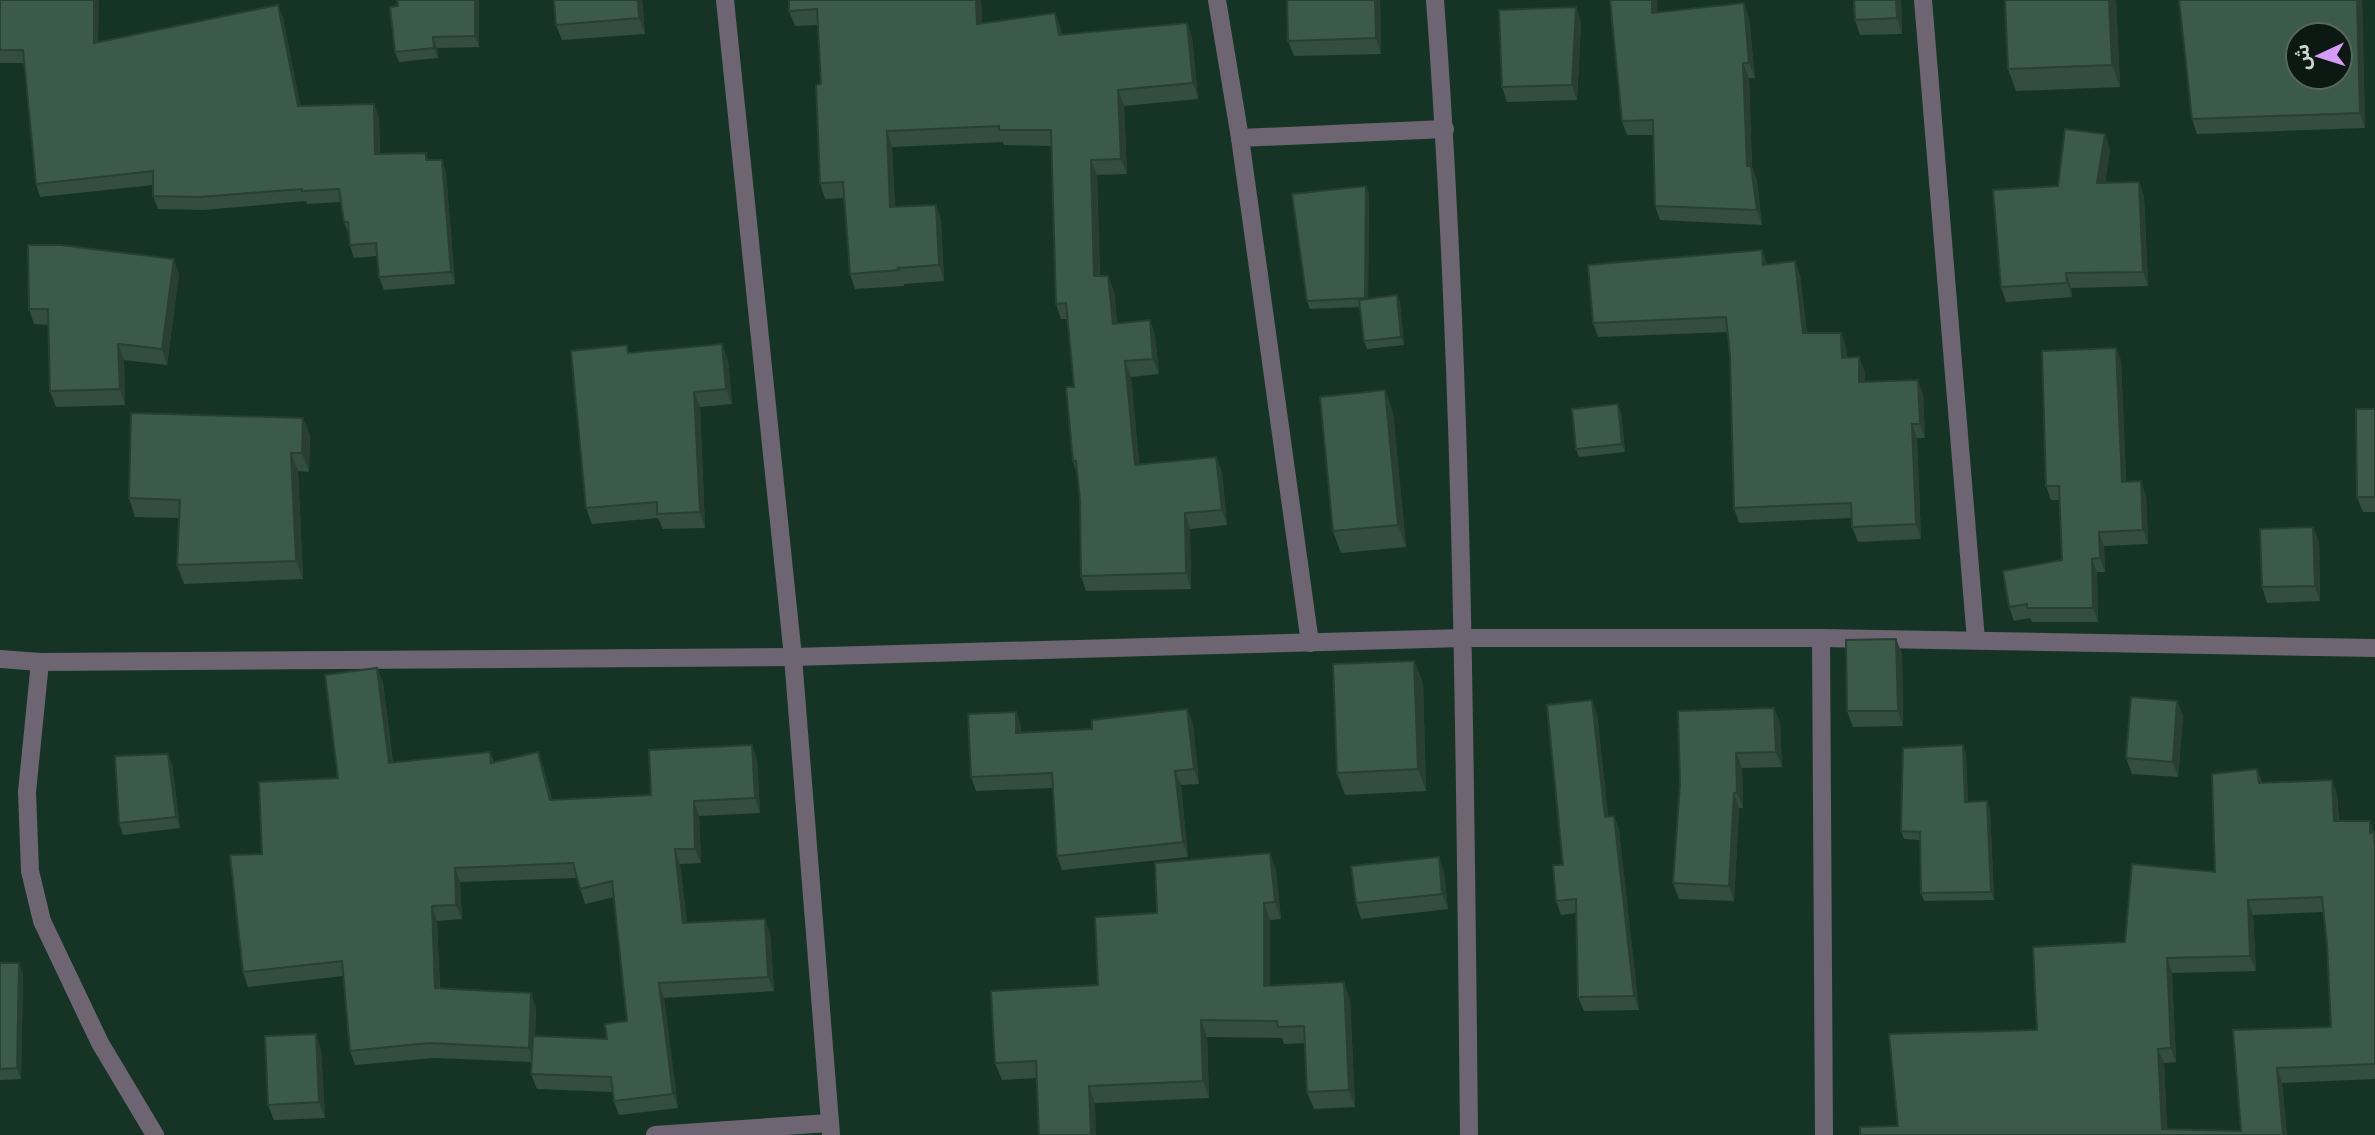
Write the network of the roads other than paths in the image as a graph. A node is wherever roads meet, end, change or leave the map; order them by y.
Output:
1 (725, 0) edge
2 (1217, 0) edge
3 (1435, 0) edge
4 (1923, 0) edge
5 (1445, 129) junction
6 (1240, 138) junction
7 (1464, 638) junction
8 (1821, 638) junction
9 (1976, 640) junction
10 (1310, 643) junction
11 (2375, 648) edge
12 (793, 657) junction
13 (0, 659) edge
14 (40, 662) junction
15 (830, 1129) edge
16 (155, 1135) edge
17 (655, 1135) edge
18 (1469, 1135) edge
19 (1825, 1135) edge

1 - 12 street
2 - 6 street
3 - 5 street
4 - 9 street
5 - 6 street
5 - 7 street
6 - 10 street
7 - 8 street
7 - 10 street
7 - 18 street
8 - 9 street
8 - 19 street
9 - 11 street
10 - 12 street
12 - 14 street
12 - 15 street
13 - 14 street
14 - 16 street
15 - 17 street

